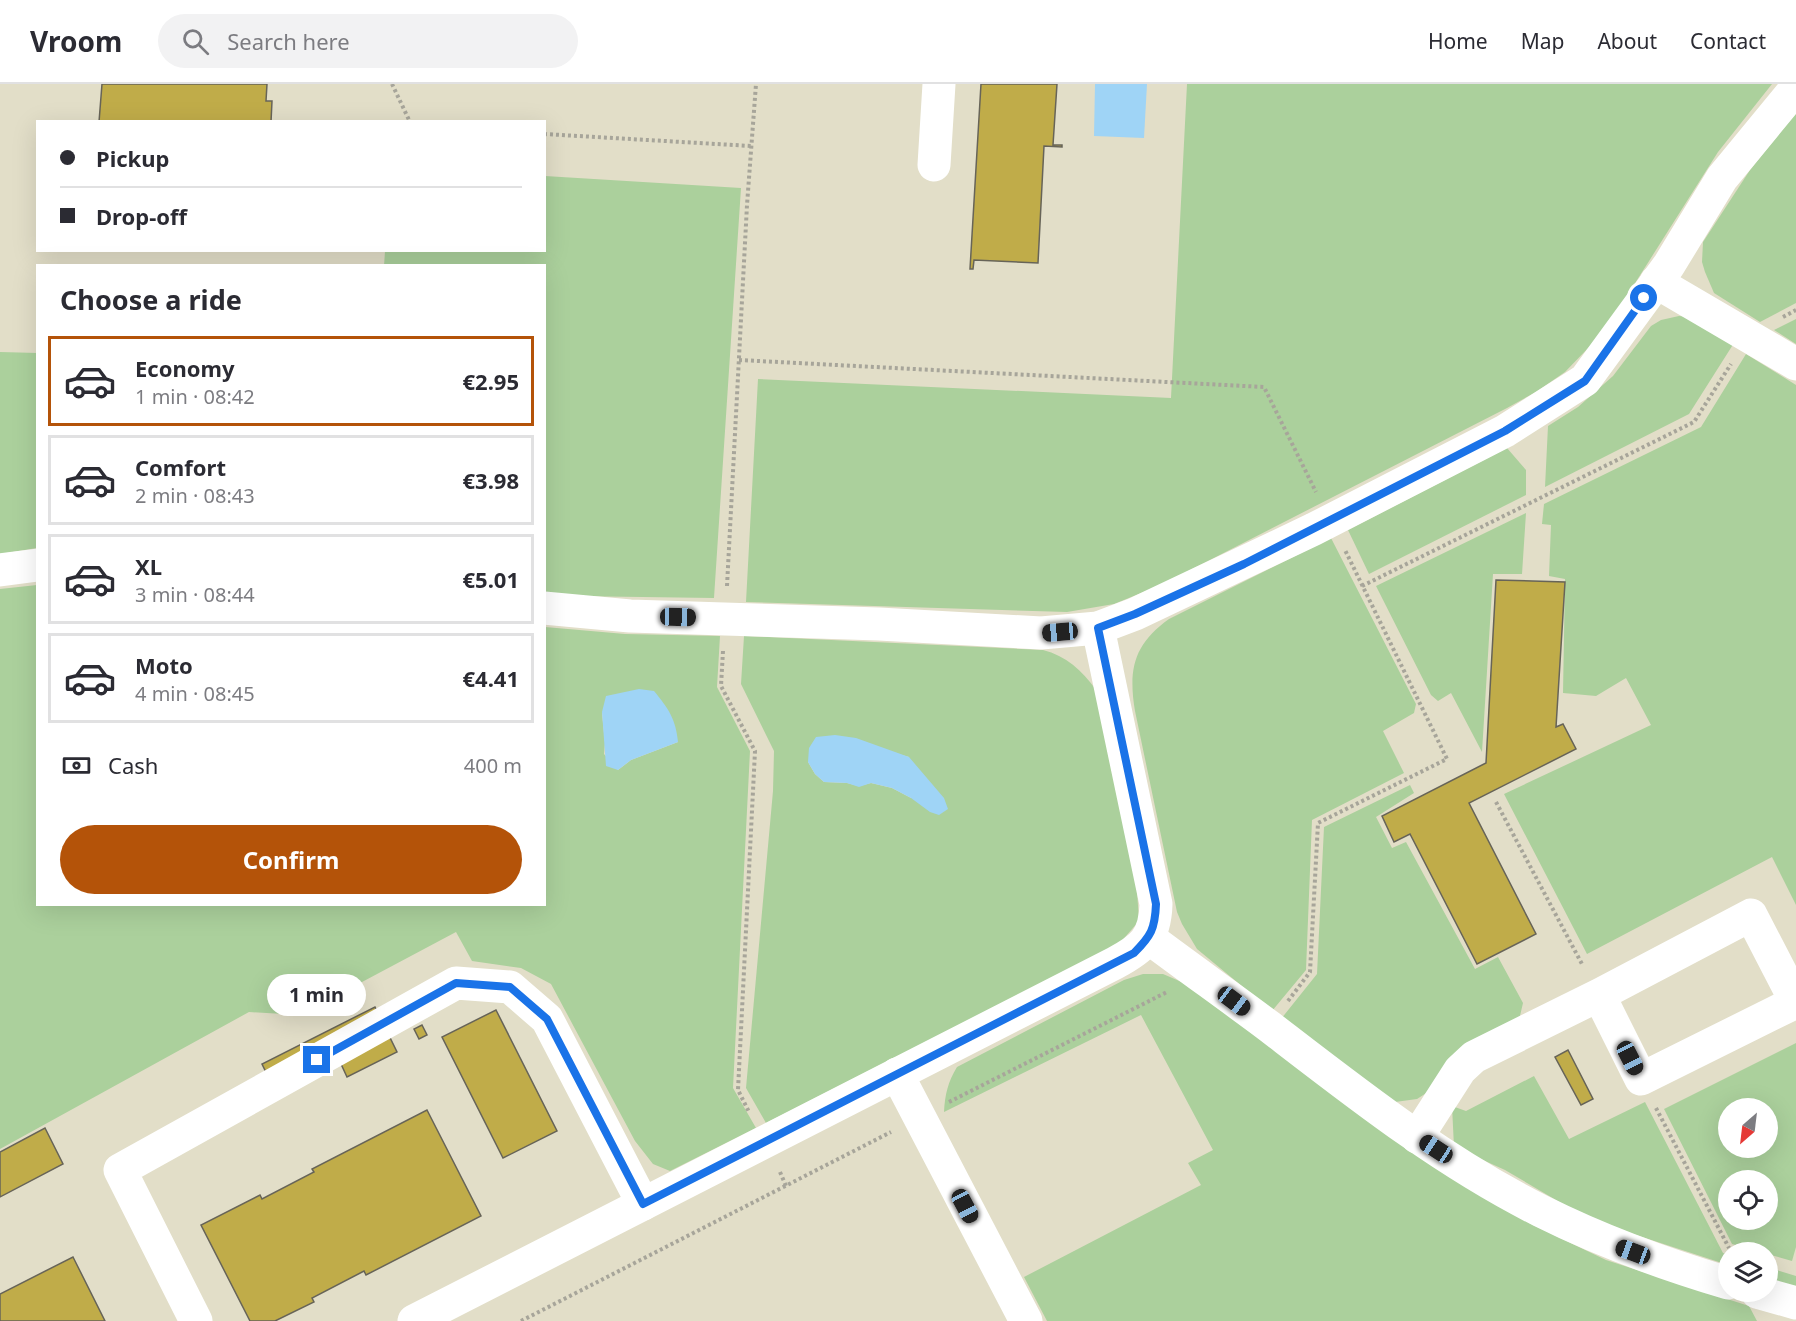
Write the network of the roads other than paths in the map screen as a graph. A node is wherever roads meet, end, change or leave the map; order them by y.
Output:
1 (939, 84) edge
2 (1796, 88) edge
3 (934, 165) dead end
4 (1656, 282) junction
5 (1796, 364) edge
6 (36, 565) edge
7 (0, 570) edge
8 (546, 608) edge
9 (1098, 628) junction
10 (1149, 938) junction
11 (1599, 995) junction
12 (897, 1074) junction
13 (1416, 1137) junction
14 (643, 1204) junction
15 (1718, 1280) edge
16 (1777, 1302) edge
17 (1791, 1309) edge
18 (196, 1321) edge
19 (414, 1321) edge
20 (1026, 1321) edge

1 - 3 lane
2 - 4 lane
4 - 5 lane
4 - 9 lane
6 - 7 lane
8 - 9 lane
9 - 10 lane
10 - 12 lane
10 - 13 lane
11 - 11 lane
11 - 13 lane
12 - 14 lane
12 - 20 lane
13 - 15 lane
14 - 18 lane
14 - 19 lane
16 - 17 lane

